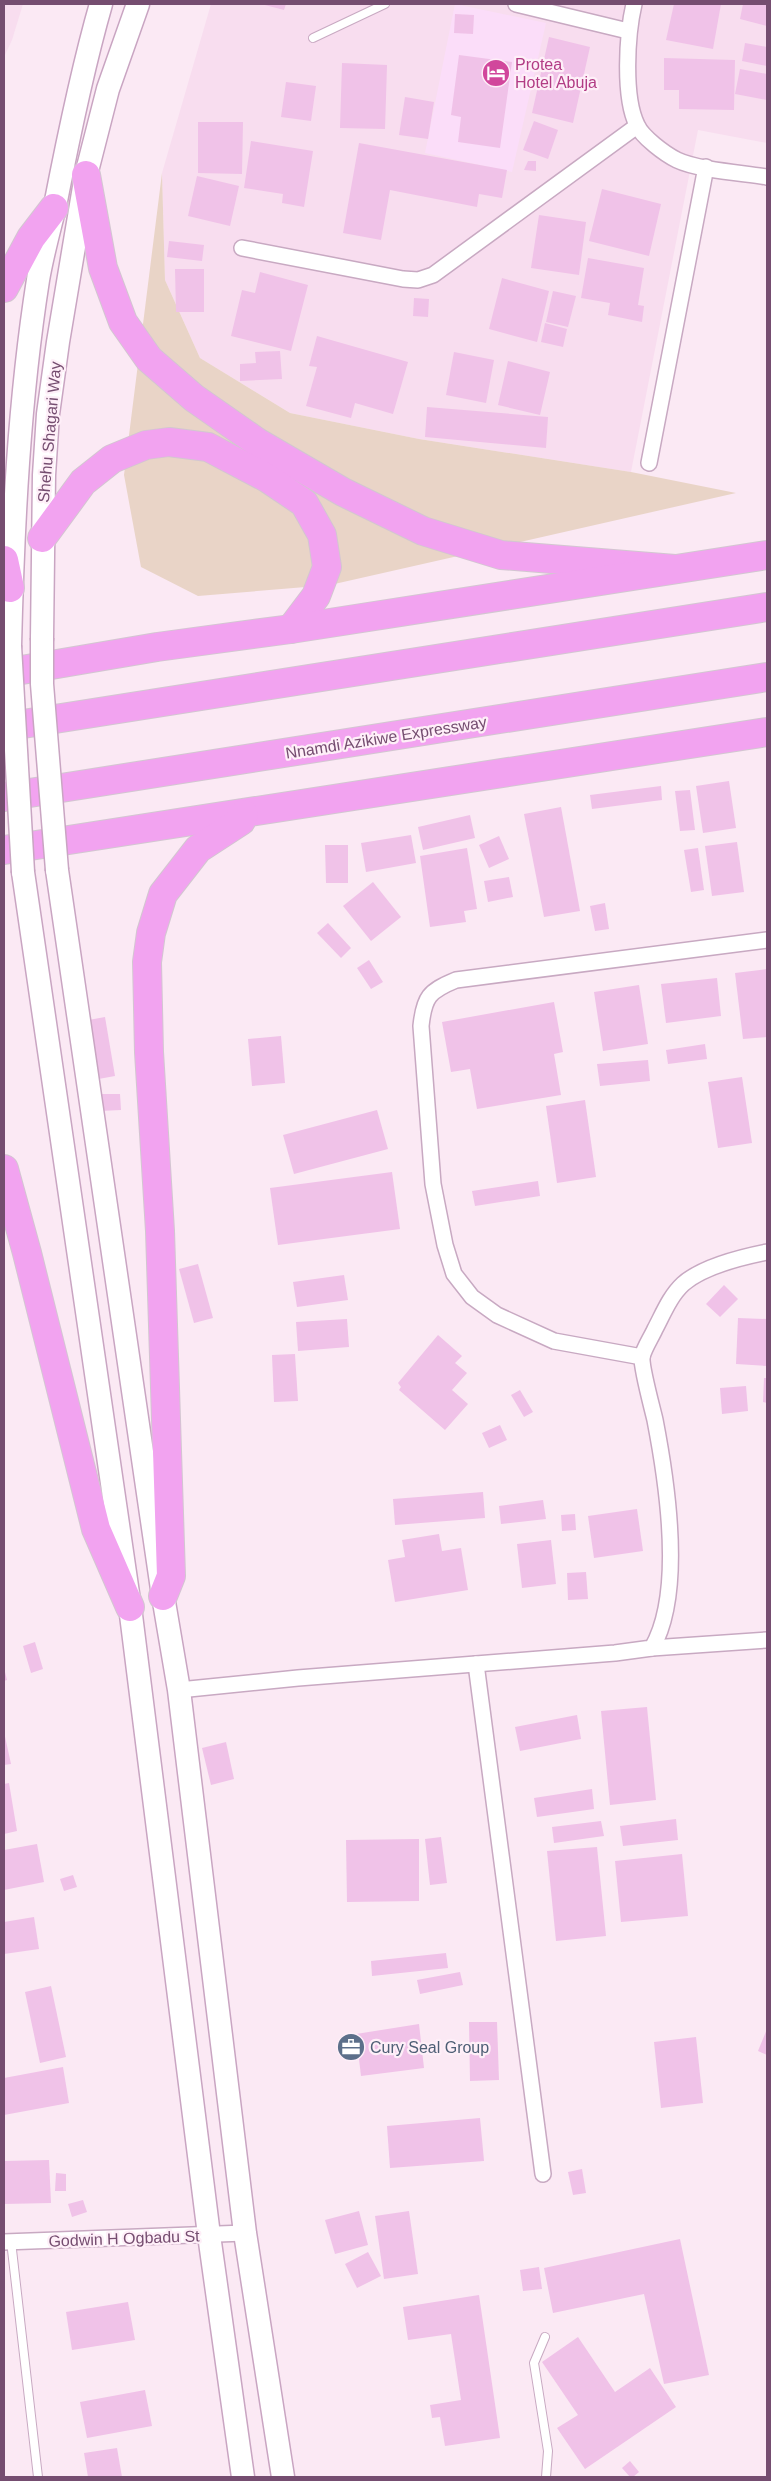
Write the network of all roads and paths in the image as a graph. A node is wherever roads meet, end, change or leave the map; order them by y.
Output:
1 (101, 4) edge
2 (138, 4) edge
3 (385, 4) edge
4 (516, 4) edge
5 (634, 4) edge
6 (628, 31) junction
7 (313, 38) dead end
8 (637, 126) junction
9 (706, 167) junction
10 (86, 175) junction
11 (767, 177) edge
12 (54, 208) junction
13 (242, 248) dead end
14 (4, 288) edge
15 (649, 463) dead end
16 (42, 538) junction
17 (767, 555) edge
18 (4, 560) edge
19 (674, 570) junction
20 (10, 588) junction
21 (767, 607) edge
22 (291, 629) junction
23 (4, 673) edge
24 (767, 677) edge
25 (4, 727) edge
26 (767, 732) edge
27 (4, 797) edge
28 (244, 814) junction
29 (4, 850) edge
30 (767, 940) edge
31 (4, 1169) edge
32 (767, 1252) edge
33 (642, 1357) junction
34 (163, 1596) junction
35 (130, 1607) junction
36 (767, 1640) edge
37 (652, 1648) junction
38 (476, 1664) junction
39 (179, 1690) junction
40 (543, 2174) dead end
41 (245, 2234) junction
42 (209, 2235) junction
43 (7, 2241) edge
44 (545, 2337) dead end
45 (38, 2477) edge
46 (243, 2477) edge
47 (283, 2477) edge
48 (546, 2477) edge

1 - 12 main road, Shehu Shagari Way
2 - 10 main road, Shehu Shagari Way
3 - 7 lane
4 - 6 street
5 - 6 street
6 - 8 street
8 - 9 street
8 - 13 street
9 - 11 street
9 - 15 street
10 - 16 main road, Shehu Shagari Way
10 - 19 highway
12 - 14 highway
12 - 20 main road, Shehu Shagari Way
16 - 22 highway
16 - 34 main road, Shehu Shagari Way, bridge
17 - 19 highway
18 - 20 highway
19 - 22 highway
20 - 35 main road, Shehu Shagari Way, bridge
21 - 25 highway
22 - 23 highway
24 - 27 highway, Nnamdi Azikiwe Expressway
26 - 28 highway
28 - 29 highway
28 - 34 highway
30 - 33 street
31 - 35 highway
32 - 33 street
33 - 37 street
34 - 39 main road, Shehu Shagari Way
35 - 42 main road, Shehu Shagari Way
36 - 37 street
37 - 38 street
38 - 39 street
38 - 40 street
39 - 41 main road, Shehu Shagari Way
41 - 42 street, Godwin H Ogbadu St
41 - 47 main road, Shehu Shagari Way
42 - 43 street, Godwin H Ogbadu St
42 - 46 main road, Shehu Shagari Way
43 - 45 lane
44 - 48 lane

